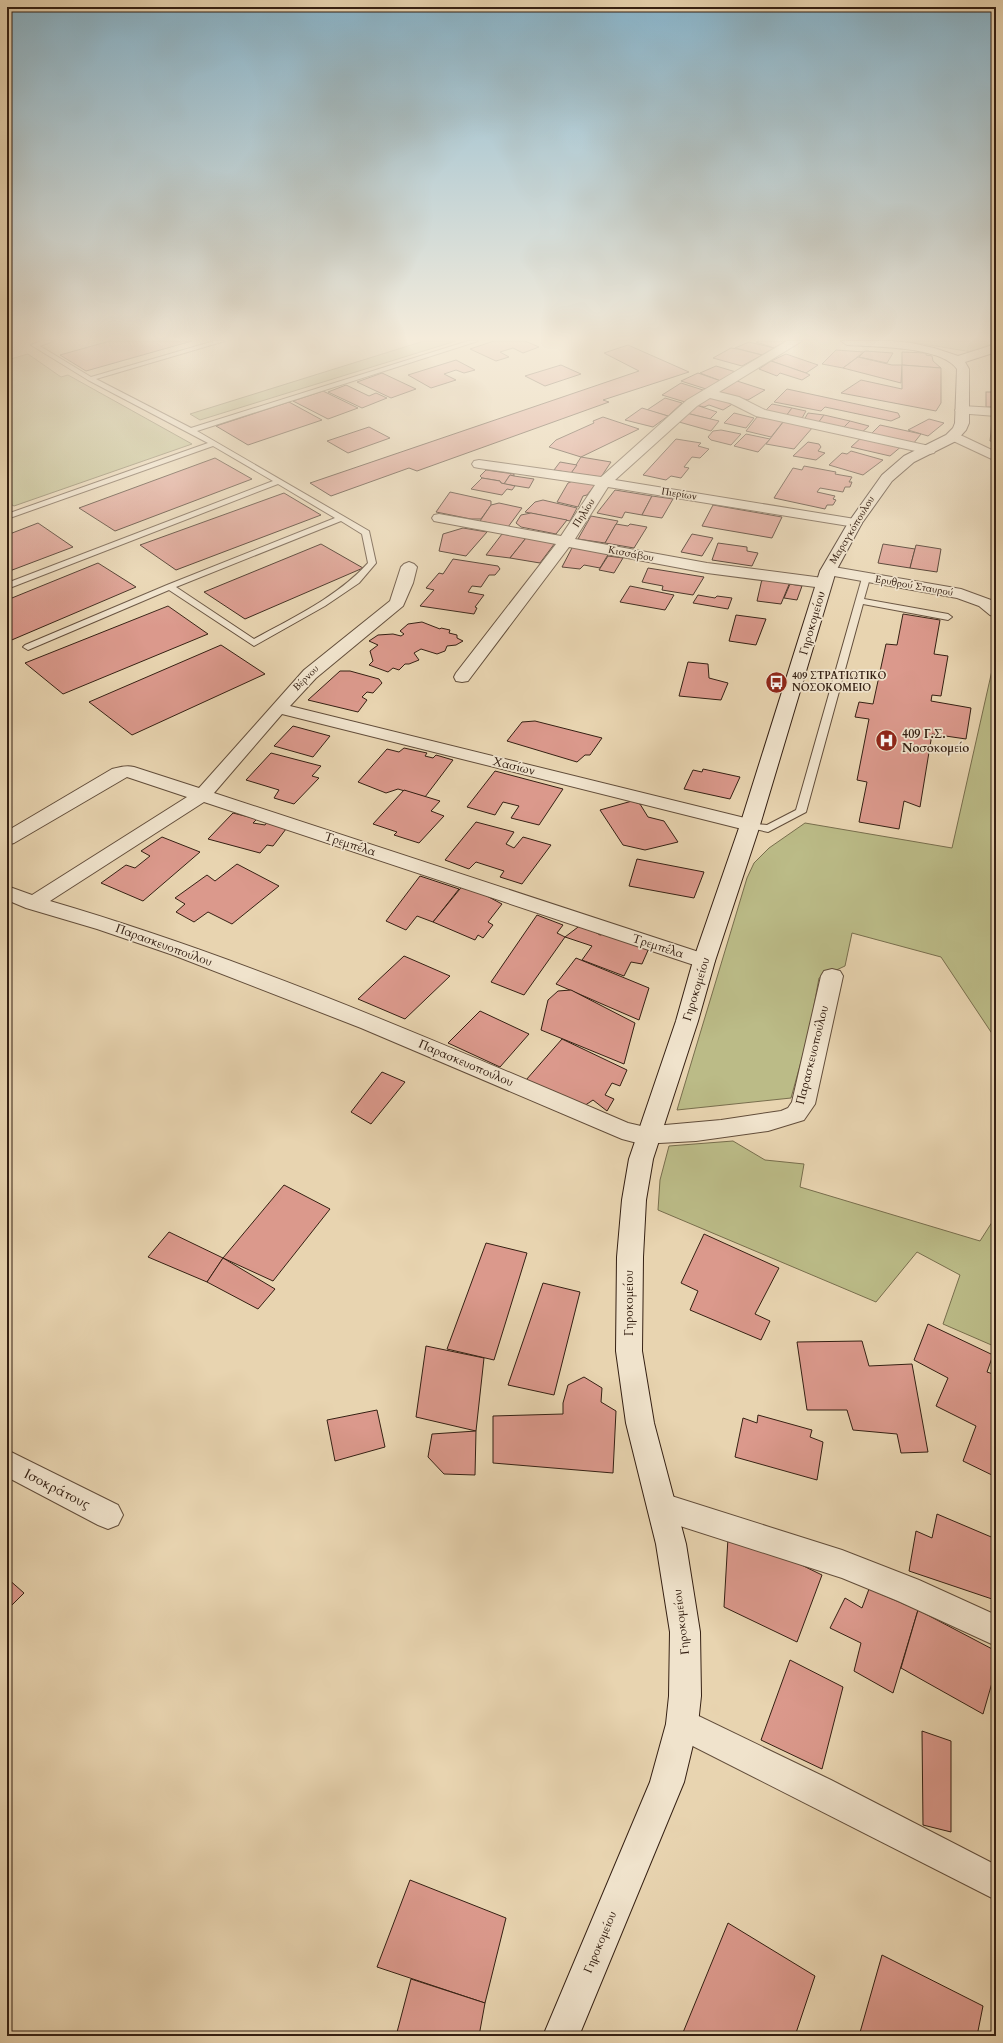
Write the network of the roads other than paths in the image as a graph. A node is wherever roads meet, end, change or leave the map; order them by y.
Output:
1 (201, 436) edge
2 (654, 436) edge
3 (867, 436) edge
4 (954, 436) joint
5 (214, 443) junction
6 (929, 450) junction
7 (996, 457) edge
8 (479, 464) dead end
9 (279, 481) junction
10 (604, 482) junction
11 (7, 517) edge
12 (342, 518) junction
13 (439, 518) dead end
14 (855, 523) junction
15 (565, 542) junction
16 (409, 567) dead end
17 (826, 577) junction
18 (866, 578) junction
19 (7, 586) edge
20 (170, 587) junction
21 (861, 601) junction
22 (996, 612) edge
23 (948, 617) dead end
24 (28, 647) dead end
25 (462, 678) dead end
26 (278, 708) junction
27 (203, 795) junction
28 (750, 825) junction
29 (7, 839) edge
30 (7, 892) edge
31 (33, 902) junction
32 (704, 961) junction
33 (832, 976) dead end
34 (649, 1135) junction
35 (7, 1463) edge
36 (662, 1507) junction
37 (108, 1516) dead end
38 (996, 1631) edge
39 (682, 1724) junction
40 (996, 1883) edge
41 (561, 2036) edge

1 - 5 lane
2 - 10 street, Πηλίου
3 - 6 street
4 - 6 street, Μαραγκόπουλου
4 - 7 street
5 - 9 lane
5 - 11 lane
6 - 14 street, Μαραγκόπουλου
8 - 10 street, Πιερίων
9 - 12 lane
9 - 19 lane
10 - 14 street, Πιερίων
10 - 15 street, Πηλίου
12 - 20 lane
12 - 20 lane
13 - 15 street, Κισσάβου
14 - 17 street, Μαραγκόπουλου
15 - 17 street, Κισσάβου
15 - 25 street, Πηλίου
16 - 26 street, Βέρνου
17 - 18 street, Ερυθρού Σταυρού
17 - 28 street, Γηροκομείου
18 - 21 lane
18 - 22 street, Ερυθρού Σταυρού
20 - 24 lane
21 - 23 lane
21 - 28 lane
26 - 27 street, Βέρνου
26 - 28 street, Χασίων
27 - 29 street, Τρεμπέλα
27 - 31 street, Βέρνου
27 - 32 street, Τρεμπέλα
28 - 32 street, Γηροκομείου
30 - 31 street, Παρασκευοπούλου
31 - 34 street, Παρασκευοπούλου
32 - 34 street, Γηροκομείου
33 - 34 street, Παρασκευοπούλου
34 - 36 street, Γηροκομείου
35 - 37 street, Ισοκράτους
36 - 38 street
36 - 39 street, Γηροκομείου
39 - 40 street
39 - 41 street, Γηροκομείου

